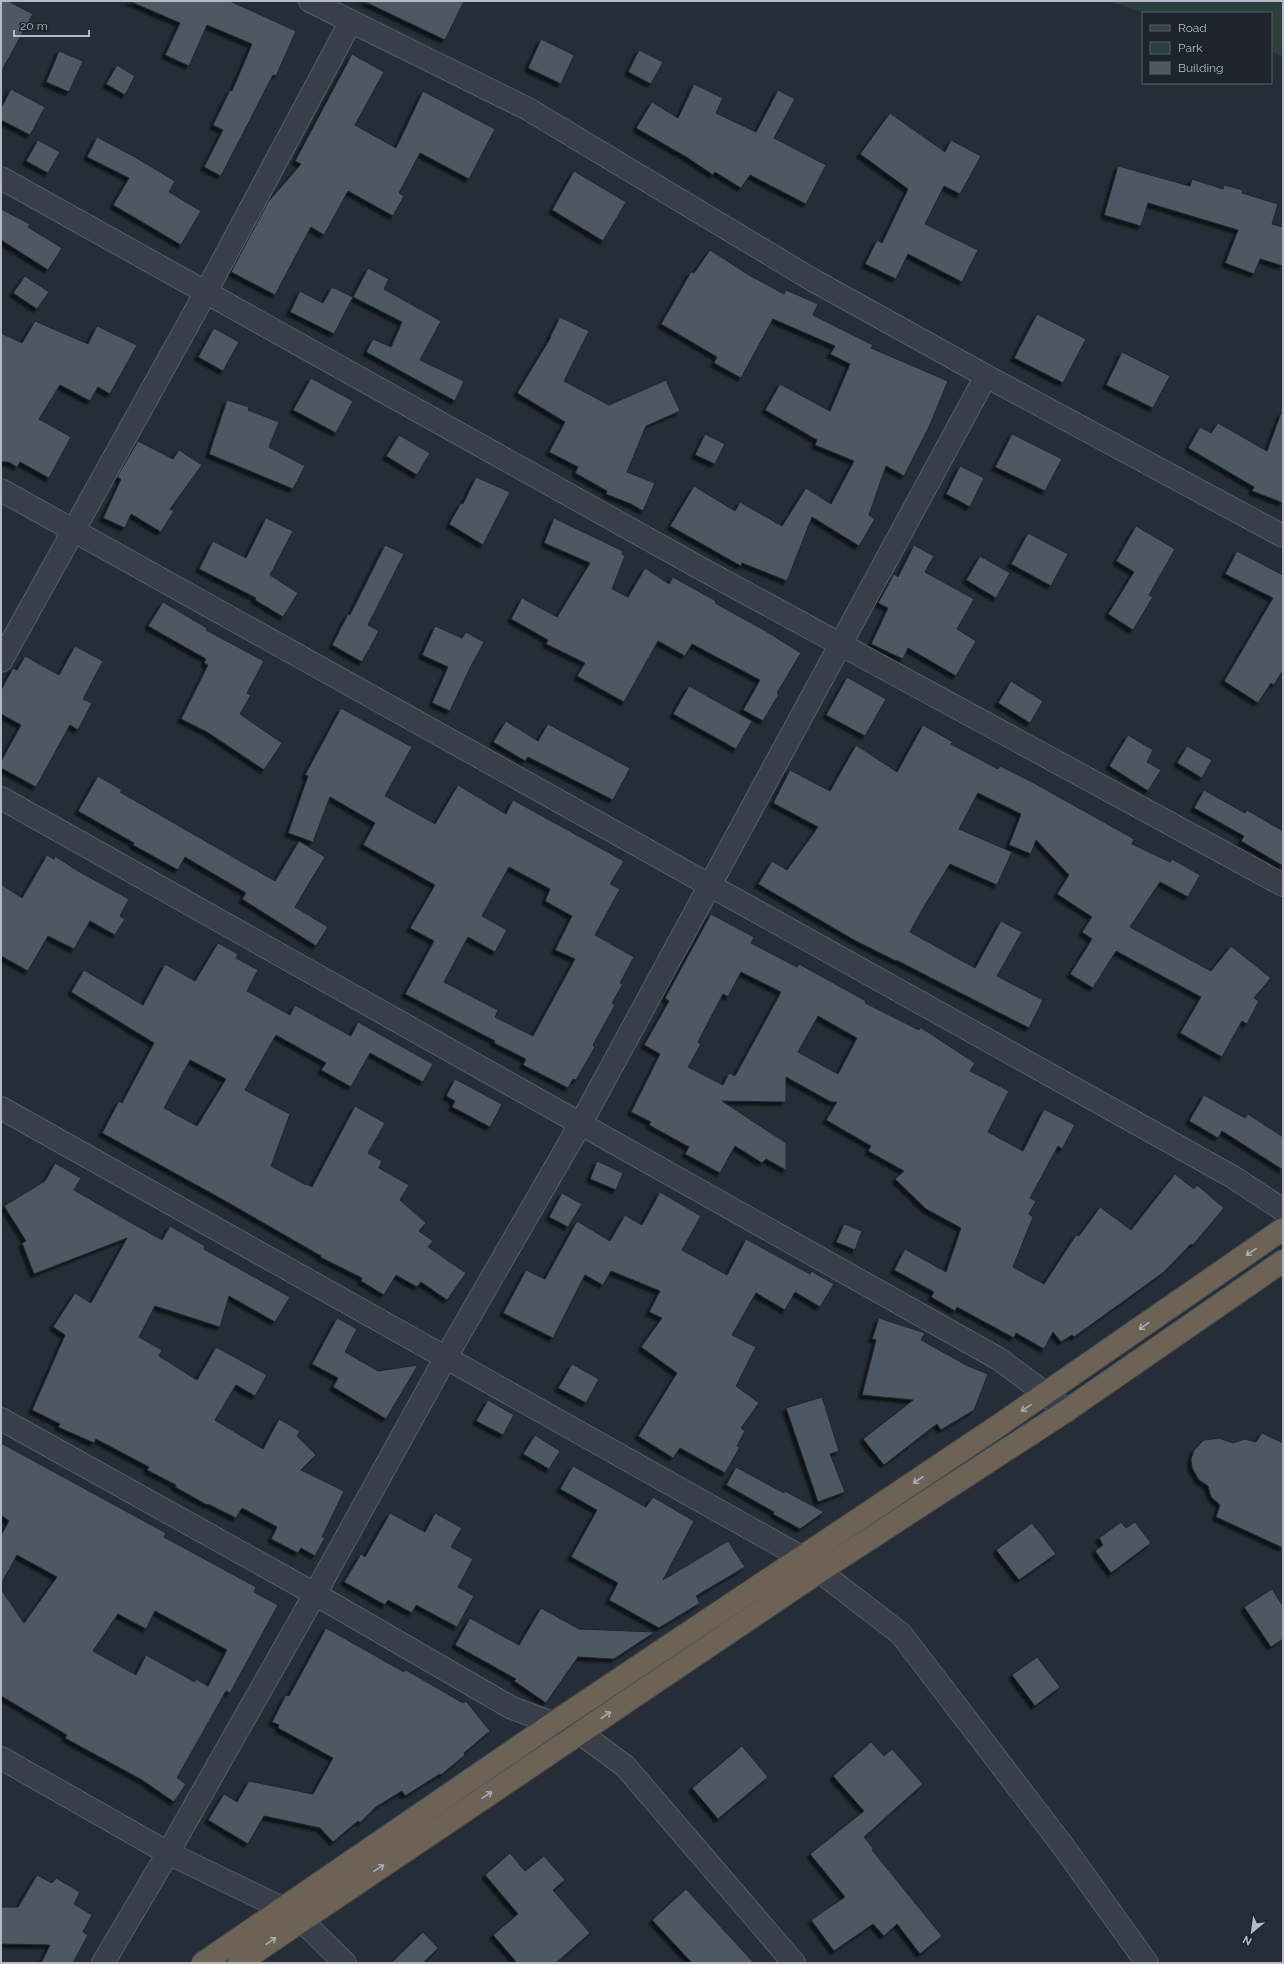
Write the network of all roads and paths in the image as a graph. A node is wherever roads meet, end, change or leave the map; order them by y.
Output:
1 (310, 1) edge
2 (351, 21) junction
3 (1, 178) edge
4 (206, 292) junction
5 (986, 376) junction
6 (1, 490) edge
7 (74, 531) junction
8 (1283, 536) edge
9 (842, 644) junction
10 (1, 661) edge
11 (1, 798) edge
12 (1283, 885) edge
13 (711, 886) junction
14 (1, 1108) edge
15 (581, 1123) junction
16 (1283, 1210) edge
17 (1283, 1229) edge
18 (1283, 1261) edge
19 (446, 1357) junction
20 (1046, 1394) junction
21 (1066, 1411) junction
22 (1, 1418) edge
23 (800, 1557) junction
24 (820, 1571) junction
25 (315, 1594) junction
26 (552, 1724) junction
27 (580, 1732) junction
28 (1, 1758) edge
29 (168, 1853) junction
30 (282, 1908) junction
31 (301, 1920) junction
32 (103, 1963) edge
33 (203, 1963) edge
34 (239, 1963) edge
35 (345, 1963) edge
36 (794, 1963) edge
37 (1147, 1963) edge

1 - 2 street
2 - 4 street
2 - 5 street
3 - 4 street
4 - 7 street
4 - 9 street
5 - 8 street
5 - 9 street
6 - 7 street
7 - 10 street
7 - 13 street
9 - 12 street
9 - 13 street
11 - 15 street
13 - 15 street
13 - 16 street
14 - 19 street
15 - 19 street
15 - 20 street
17 -> 20 highway
18 - 21 highway
19 - 23 street
19 - 25 street
20 - 21 street
20 -> 23 highway
21 - 24 highway
22 - 25 street
23 - 24 street
23 - 26 highway
27 -> 24 highway
24 - 37 street
25 - 26 street
25 - 29 street
26 - 27 street
26 - 30 highway
31 -> 27 highway
27 - 36 street
28 - 29 street
29 - 30 street
29 - 32 street
30 - 31 street
30 - 33 highway
34 -> 31 highway
31 - 35 street

